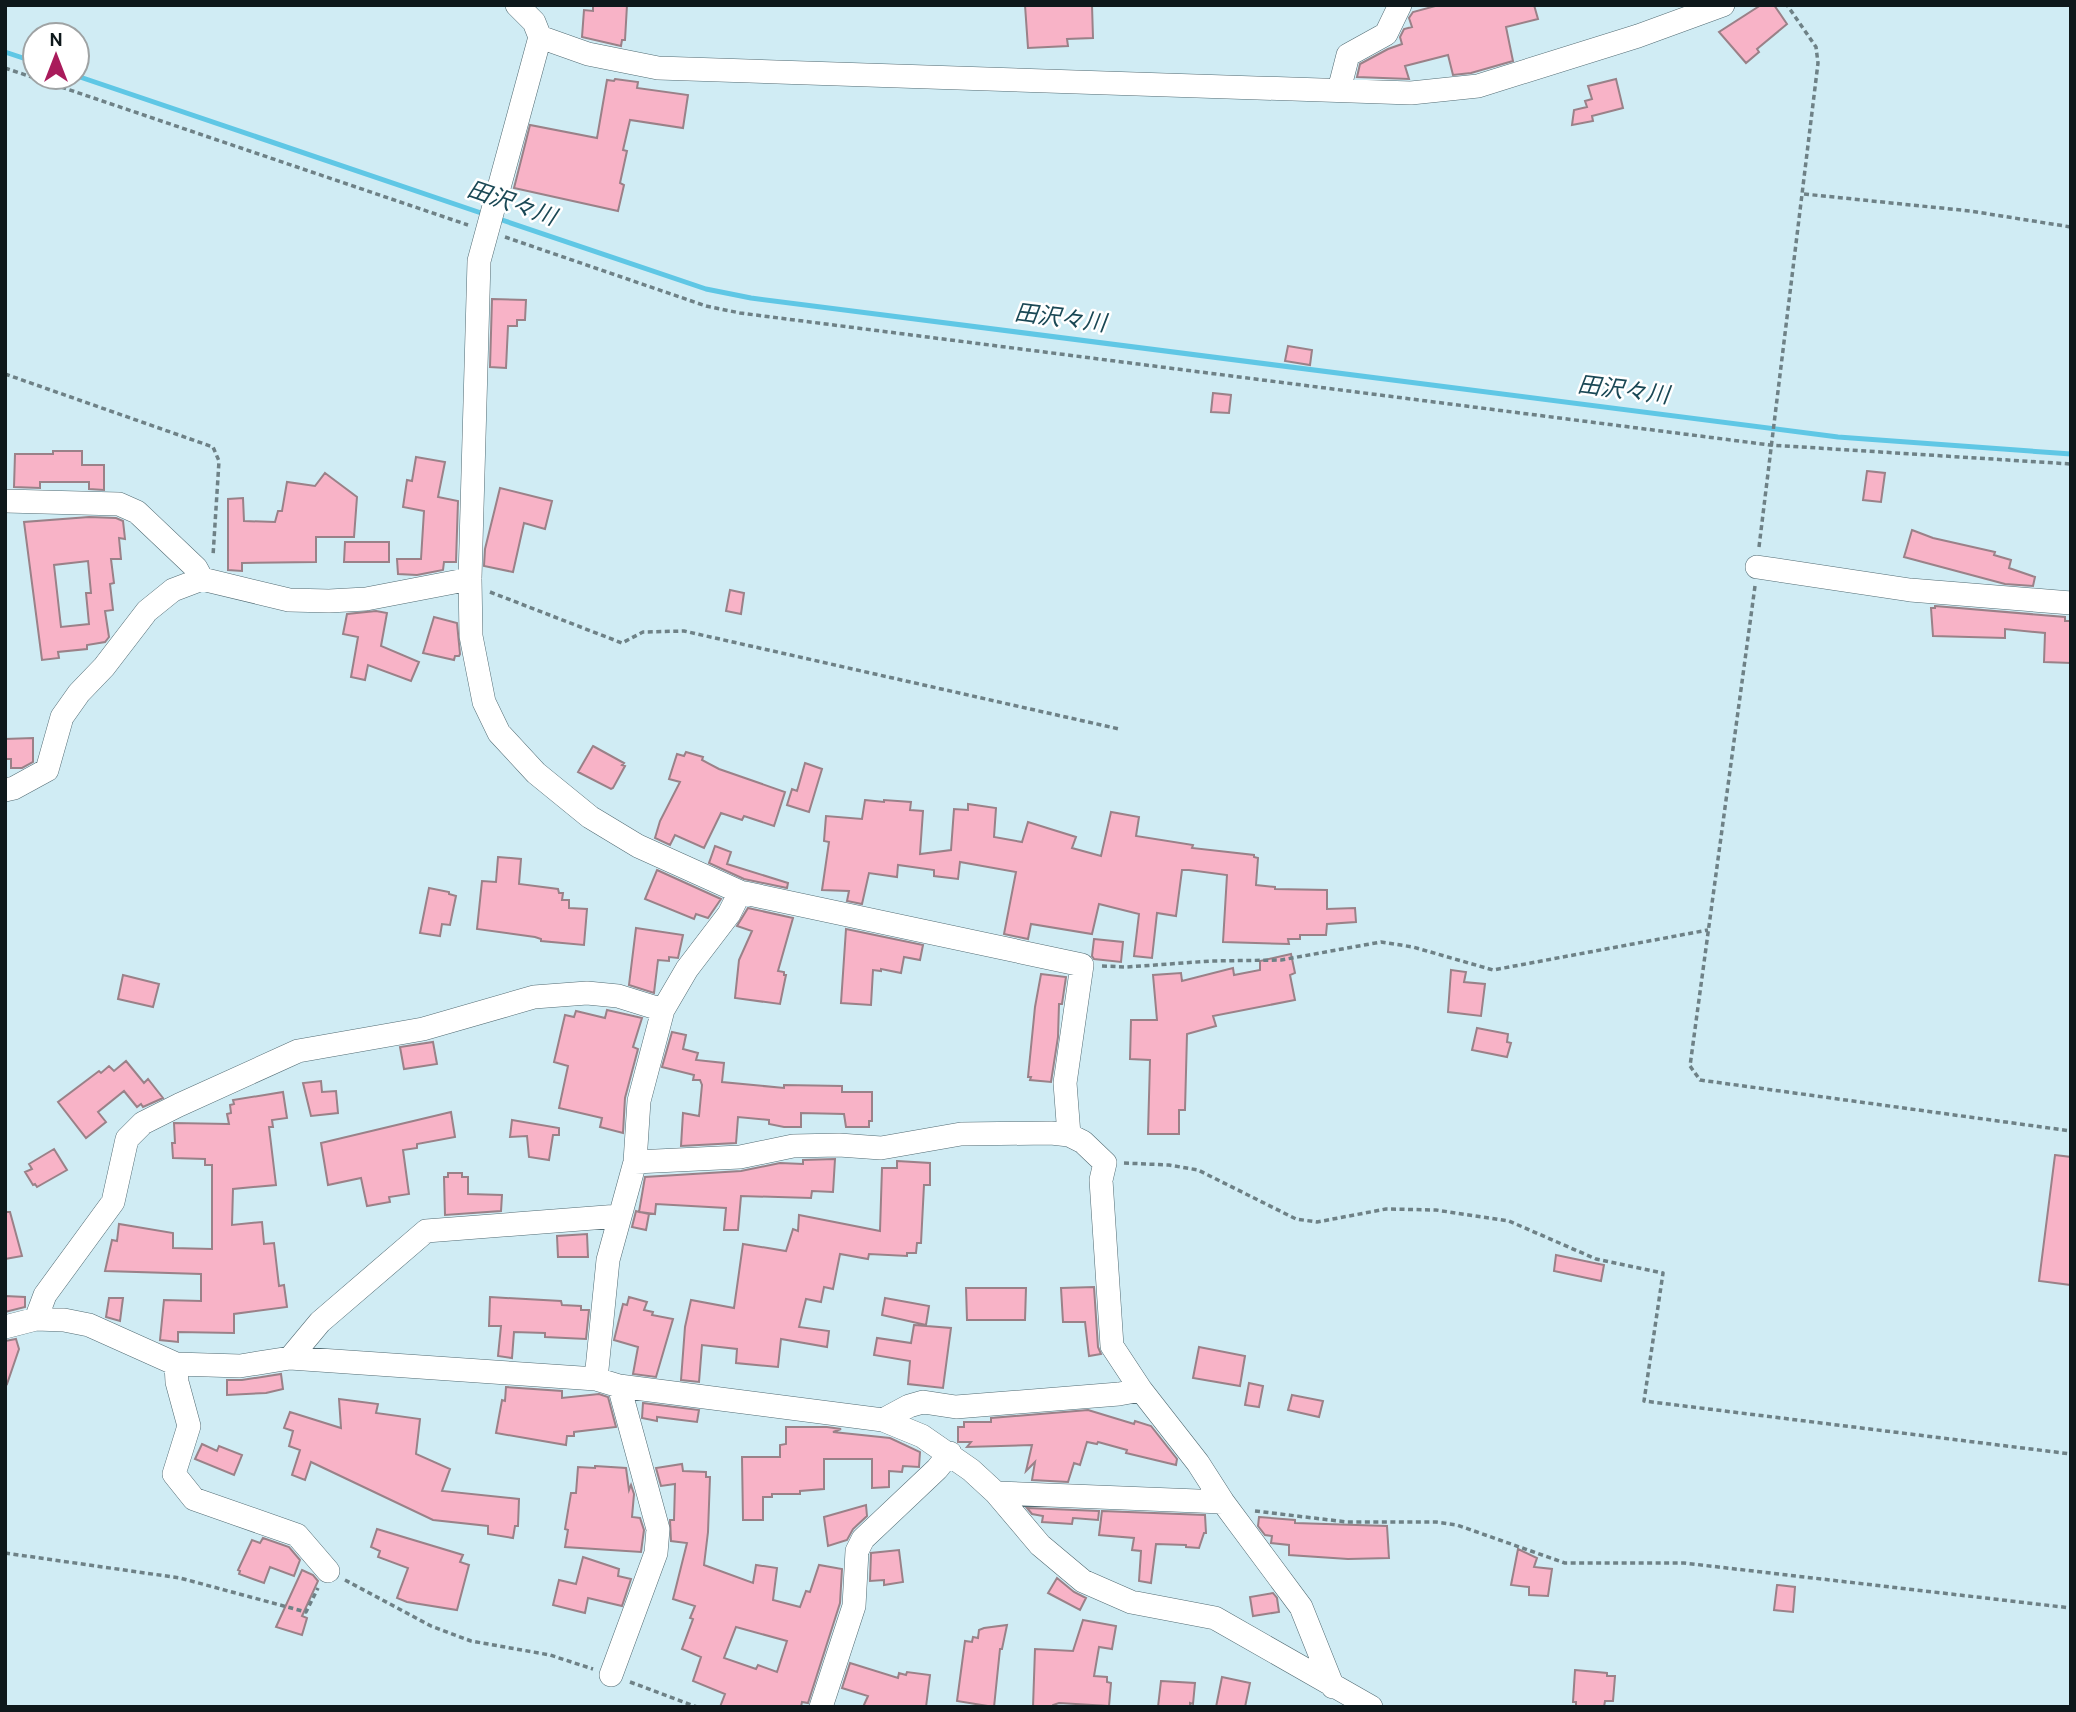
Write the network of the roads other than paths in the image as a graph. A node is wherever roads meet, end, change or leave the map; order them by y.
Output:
1 (517, 5) edge
2 (1400, 5) edge
3 (1723, 5) edge
4 (540, 37) junction
5 (1339, 90) junction
6 (5, 501) edge
7 (1757, 567) road end
8 (470, 579) junction
9 (207, 580) junction
10 (2071, 603) edge
11 (5, 790) edge
12 (740, 892) junction
13 (663, 1010) junction
14 (1069, 1135) junction
15 (635, 1162) junction
16 (619, 1216) junction
17 (36, 1318) junction
18 (5, 1327) edge
19 (290, 1357) junction
20 (176, 1364) junction
21 (596, 1379) junction
22 (619, 1385) junction
23 (1141, 1390) junction
24 (883, 1420) junction
25 (950, 1453) junction
26 (996, 1493) junction
27 (1223, 1502) junction
28 (328, 1571) road end
29 (611, 1675) road end
30 (1333, 1687) junction
31 (821, 1707) edge
32 (1371, 1707) edge

1 - 4 street
2 - 5 street
3 - 5 street
4 - 5 street
4 - 8 street
6 - 9 street
7 - 10 street
8 - 9 street
8 - 12 street
9 - 11 street
12 - 13 street
12 - 14 street
13 - 15 street
13 - 17 street
14 - 15 street
14 - 23 street
15 - 16 street
16 - 19 street
16 - 21 street
17 - 18 street
17 - 20 street
19 - 20 street
19 - 21 street
20 - 28 street
21 - 22 street
22 - 24 street
22 - 29 street
23 - 24 street
23 - 27 street
24 - 25 street
25 - 26 street
25 - 31 street
26 - 27 street
26 - 30 street
27 - 30 street
30 - 32 street

